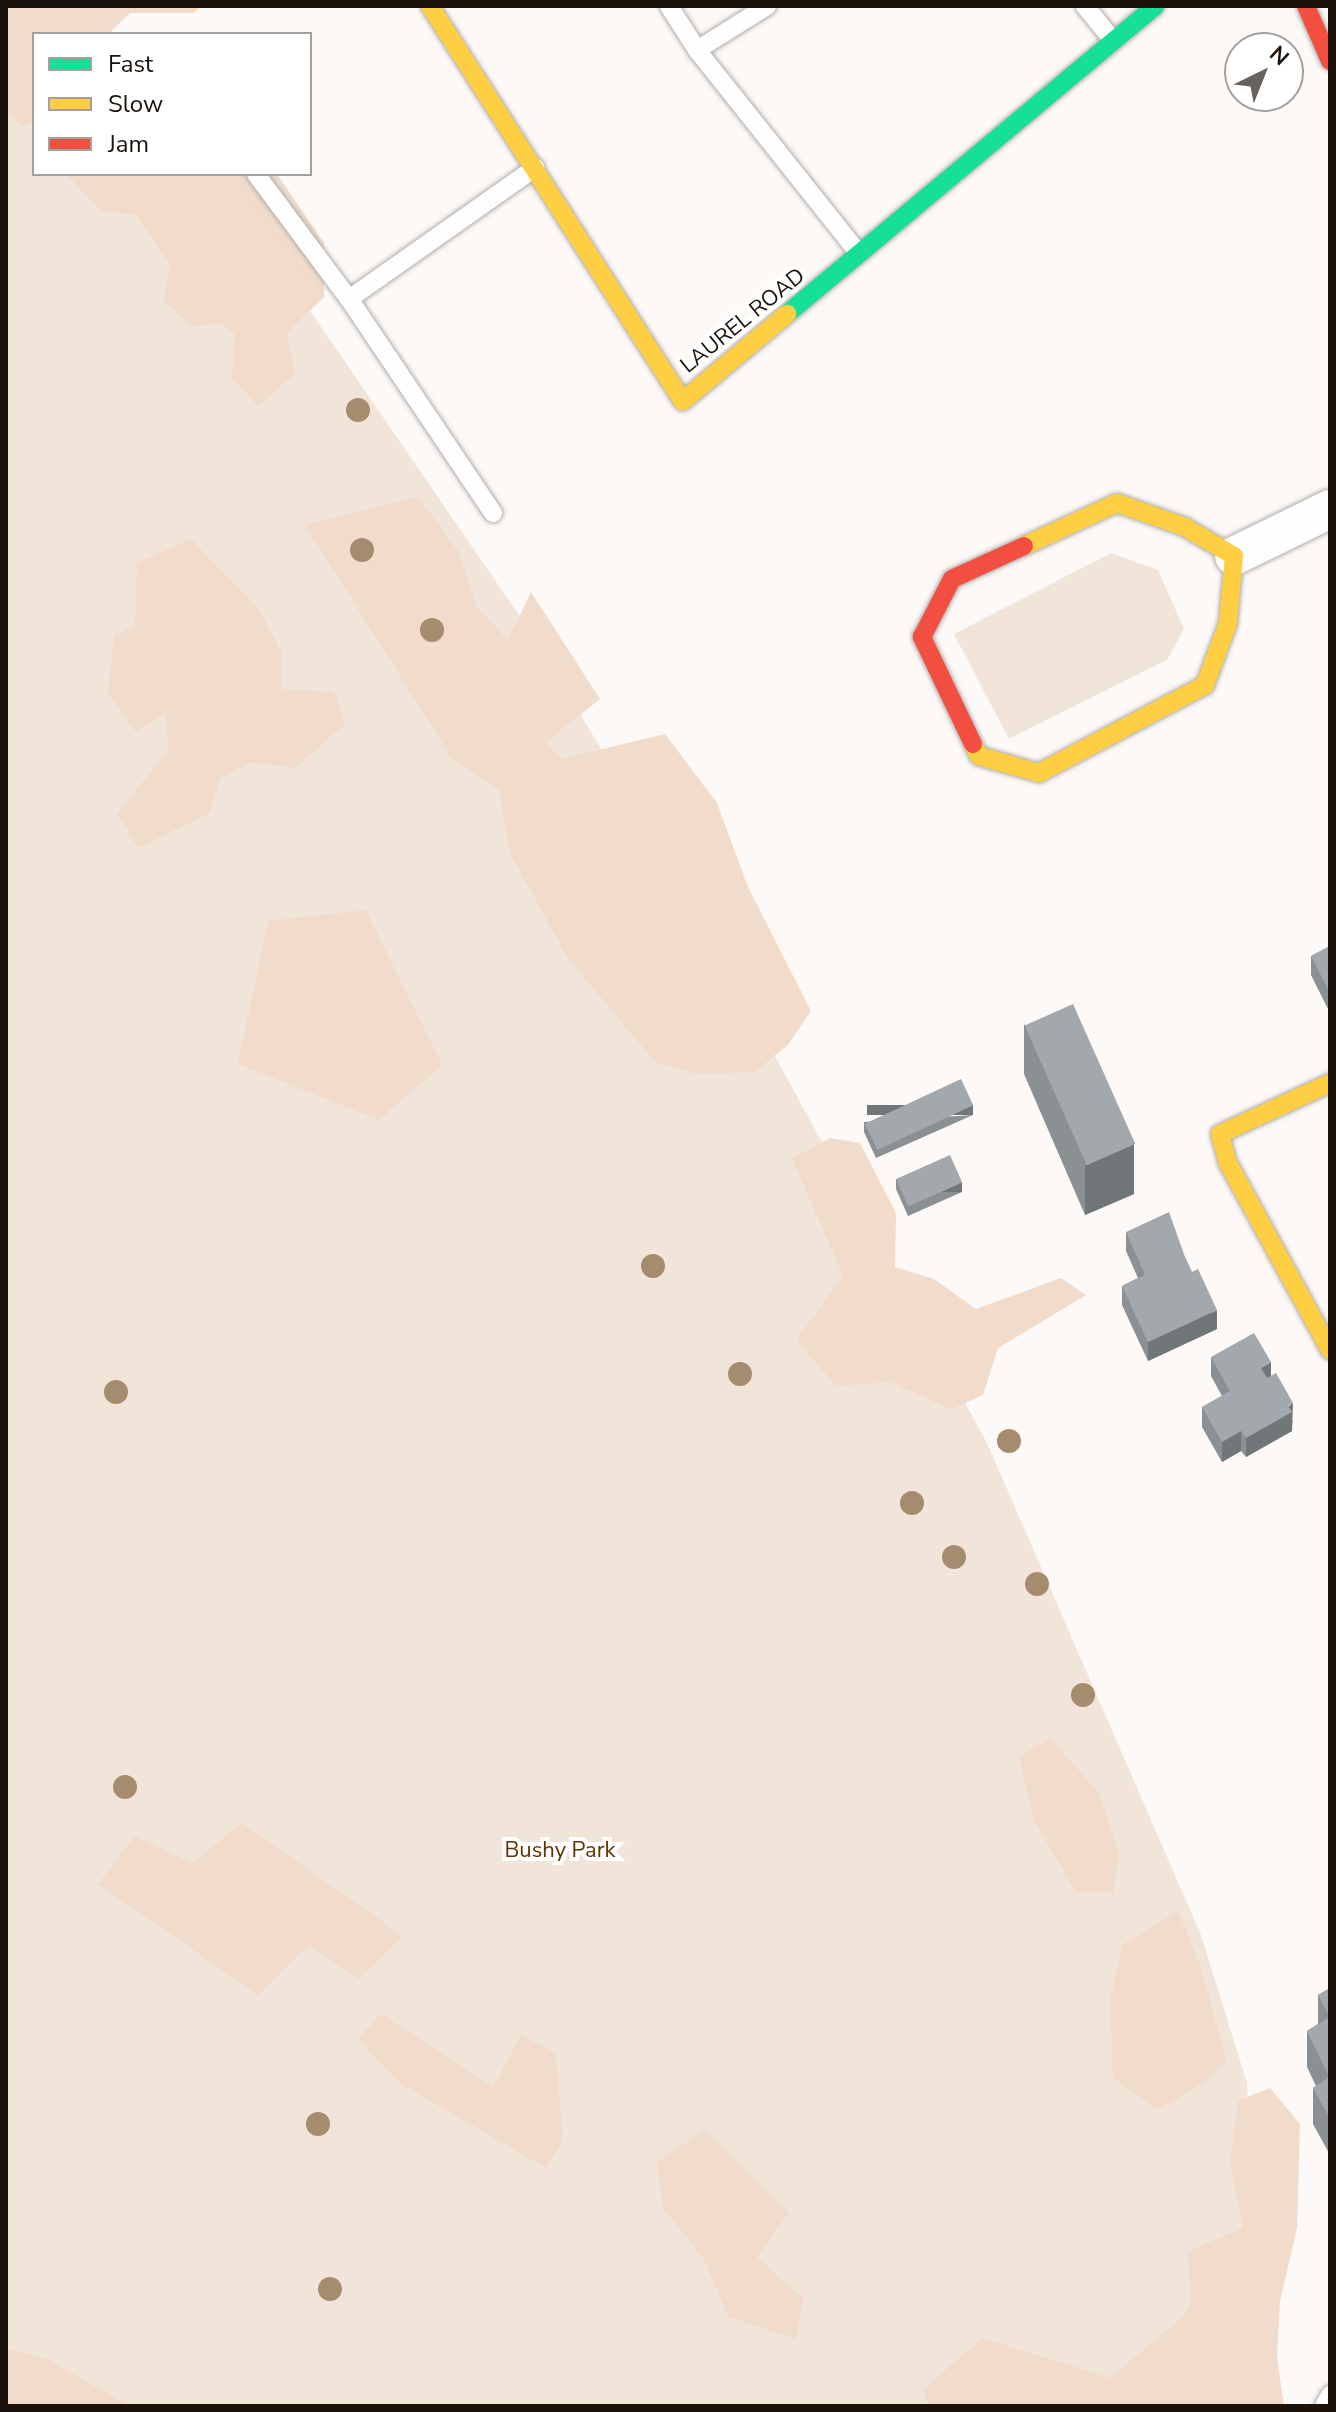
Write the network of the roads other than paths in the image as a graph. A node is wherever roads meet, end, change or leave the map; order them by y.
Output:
1 (430, 6) edge
2 (669, 6) edge
3 (767, 6) edge
4 (1085, 6) edge
5 (1155, 6) edge
6 (1306, 6) edge
7 (1111, 38) junction
8 (697, 50) junction
9 (1330, 61) edge
10 (537, 167) junction
11 (257, 176) edge
12 (860, 256) junction
13 (349, 299) junction
14 (1330, 509) edge
15 (493, 513) dead end
16 (1234, 556) junction
17 (1330, 1083) edge
18 (1330, 1350) edge
19 (1330, 2395) edge
20 (1324, 2406) edge

1 - 10 street, LAUREL ROAD
2 - 8 lane
3 - 8 lane
4 - 7 lane
5 - 7 street, LAUREL ROAD
6 - 9 street
7 - 12 street, LAUREL ROAD
8 - 12 lane
10 - 12 street, LAUREL ROAD
10 - 13 lane
11 - 13 lane
13 - 15 lane
14 - 16 street
16 - 16 street
17 - 18 street
19 - 20 lane

